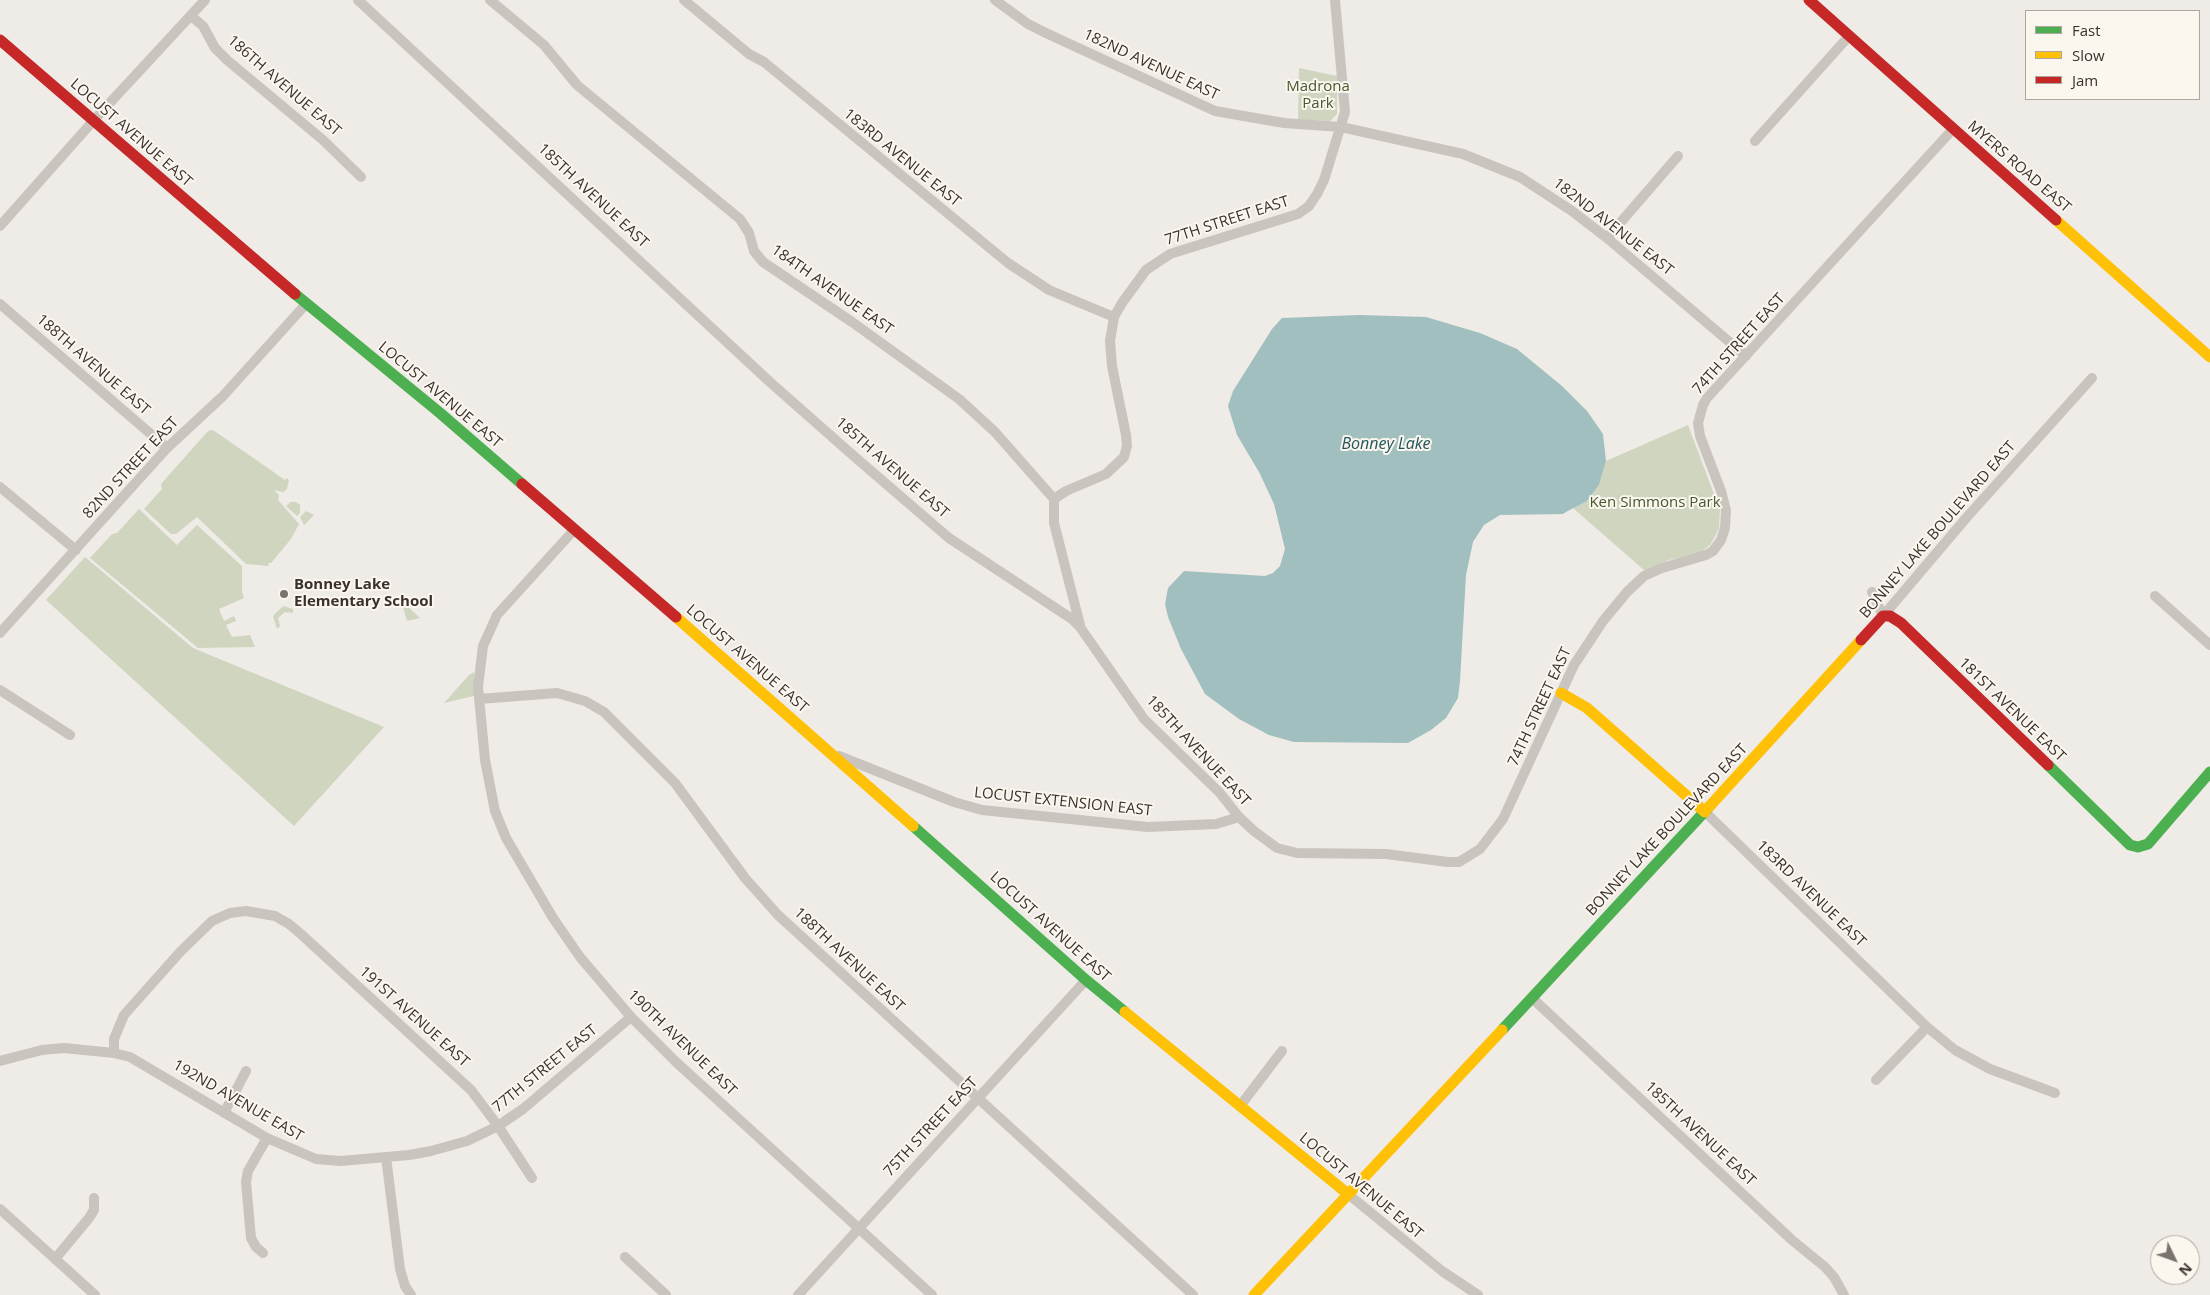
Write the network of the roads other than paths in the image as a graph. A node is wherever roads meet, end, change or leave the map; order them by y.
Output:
1 (205, 0) edge
2 (358, 0) edge
3 (490, 0) edge
4 (684, 0) edge
5 (995, 0) edge
6 (1335, 0) edge
7 (1809, 0) edge
8 (192, 16) junction
9 (1849, 36) junction
10 (0, 40) edge
11 (94, 120) junction
12 (1341, 127) junction
13 (1953, 129) junction
14 (1756, 141) dead end
15 (1678, 156) dead end
16 (361, 177) dead end
17 (0, 226) edge
18 (1607, 238) junction
19 (0, 304) edge
20 (306, 304) junction
21 (1114, 317) junction
22 (1746, 356) junction
23 (2210, 357) edge
24 (2092, 378) dead end
25 (167, 448) junction
26 (0, 486) edge
27 (1054, 499) junction
28 (574, 530) junction
29 (76, 550) junction
30 (1872, 592) dead end
31 (2155, 596) dead end
32 (1883, 616) junction
33 (1080, 627) junction
34 (0, 632) edge
35 (2210, 645) edge
36 (0, 690) edge
37 (1561, 693) junction
38 (479, 699) junction
39 (70, 735) dead end
40 (834, 754) junction
41 (2210, 772) edge
42 (1705, 812) junction
43 (1238, 817) junction
44 (1440, 861) joint
45 (1086, 980) junction
46 (1532, 998) junction
47 (630, 1017) junction
48 (1927, 1027) junction
49 (1282, 1051) dead end
50 (114, 1053) junction
51 (1, 1057) edge
52 (246, 1071) dead end
53 (1876, 1080) dead end
54 (2055, 1092) dead end
55 (978, 1099) junction
56 (1240, 1106) junction
57 (224, 1112) junction
58 (498, 1126) junction
59 (267, 1138) junction
60 (386, 1157) junction
61 (532, 1178) dead end
62 (1348, 1194) junction
63 (94, 1198) dead end
64 (0, 1209) edge
65 (859, 1228) junction
66 (263, 1253) dead end
67 (624, 1257) dead end
68 (55, 1259) junction
69 (95, 1295) edge
70 (411, 1295) edge
71 (666, 1295) edge
72 (798, 1295) edge
73 (932, 1295) edge
74 (1193, 1295) edge
75 (1254, 1295) edge
76 (1478, 1295) edge
77 (1844, 1295) edge

1 - 8 street
2 - 33 street, 185TH AVENUE EAST
3 - 27 street, 184TH AVENUE EAST
4 - 21 street, 183RD AVENUE EAST
5 - 12 street, 182ND AVENUE EAST
6 - 12 street, 77TH STREET EAST
7 - 9 street, MYERS ROAD EAST
8 - 11 street
8 - 16 street, 186TH AVENUE EAST
9 - 13 street, MYERS ROAD EAST
9 - 14 street
10 - 11 street, LOCUST AVENUE EAST
11 - 17 street
11 - 20 street, LOCUST AVENUE EAST
12 - 18 street, 182ND AVENUE EAST
12 - 21 street, 77TH STREET EAST
13 - 22 street, 74TH STREET EAST
13 - 23 street, MYERS ROAD EAST
15 - 18 street
18 - 22 street, 182ND AVENUE EAST
19 - 25 street, 188TH AVENUE EAST
20 - 25 street, 82ND STREET EAST
20 - 28 street, LOCUST AVENUE EAST
21 - 27 street, 77TH STREET EAST
22 - 37 street, 74TH STREET EAST
24 - 32 street, BONNEY LAKE BOULEVARD EAST
25 - 29 street, 82ND STREET EAST
26 - 29 street
27 - 33 street
28 - 38 street, 190TH AVENUE EAST
28 - 40 street, LOCUST AVENUE EAST
29 - 34 street, 82ND STREET EAST
30 - 32 street
31 - 35 street
32 - 41 street, 181ST AVENUE EAST
32 - 42 street, BONNEY LAKE BOULEVARD EAST
33 - 43 street, 185TH AVENUE EAST
36 - 39 street
37 - 42 street, 183RD AVENUE EAST
37 - 44 street, 74TH STREET EAST
38 - 47 street, 190TH AVENUE EAST
38 - 55 street, 188TH AVENUE EAST
40 - 43 street, LOCUST EXTENSION EAST
40 - 45 street, LOCUST AVENUE EAST
42 - 46 street, BONNEY LAKE BOULEVARD EAST
42 - 48 street, 183RD AVENUE EAST
43 - 44 street, 185TH AVENUE EAST
45 - 55 street, 75TH STREET EAST
45 - 56 street, LOCUST AVENUE EAST
46 - 62 street, BONNEY LAKE BOULEVARD EAST
46 - 77 street, 185TH AVENUE EAST
47 - 58 street, 77TH STREET EAST
47 - 65 street, 190TH AVENUE EAST
48 - 53 street
48 - 54 street, 183RD AVENUE EAST
49 - 56 street
50 - 51 street, 192ND AVENUE EAST
50 - 57 street, 192ND AVENUE EAST
50 - 58 street, 191ST AVENUE EAST
52 - 57 street
55 - 65 street, 75TH STREET EAST
55 - 74 street, 188TH AVENUE EAST
56 - 62 street, LOCUST AVENUE EAST
57 - 59 street, 192ND AVENUE EAST
58 - 60 street, 77TH STREET EAST
58 - 61 street, 191ST AVENUE EAST
59 - 60 street, 192ND AVENUE EAST
59 - 66 street
60 - 70 street
62 - 75 street, BONNEY LAKE BOULEVARD EAST
62 - 76 street, LOCUST AVENUE EAST
63 - 68 street
64 - 68 street
65 - 72 street, 75TH STREET EAST
65 - 73 street, 190TH AVENUE EAST
67 - 71 street
68 - 69 street

